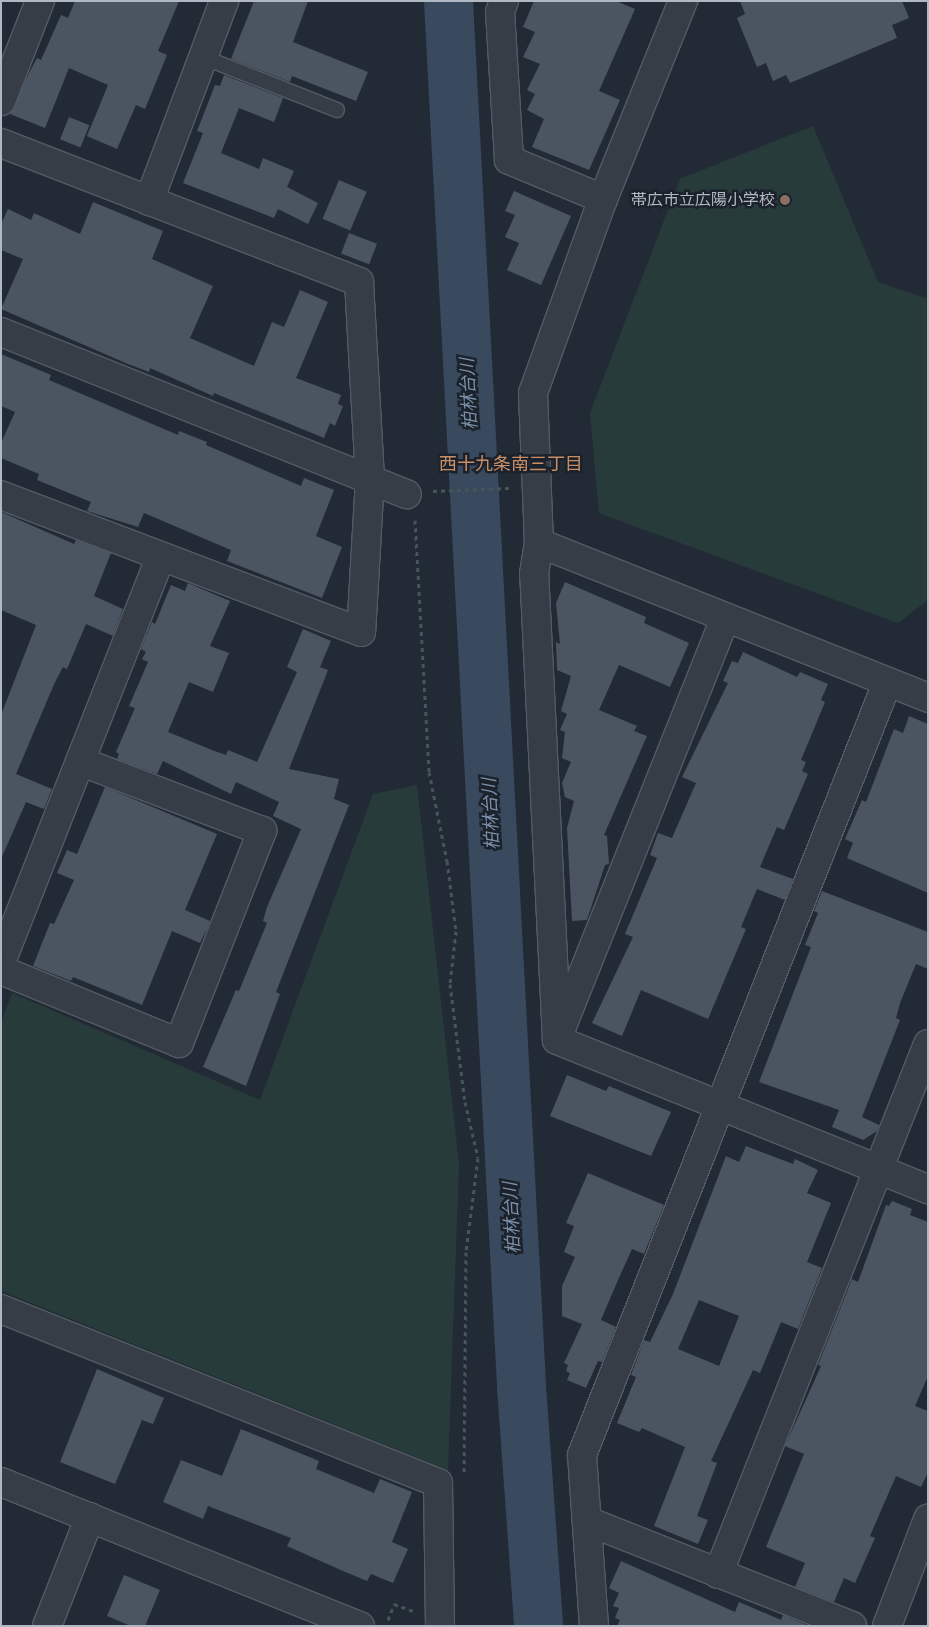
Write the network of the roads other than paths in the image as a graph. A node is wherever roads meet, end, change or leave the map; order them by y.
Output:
1 (40, 1) edge
2 (224, 1) edge
3 (504, 1) edge
4 (683, 1) edge
5 (203, 57) junction
6 (1, 101) edge
7 (337, 110) dead end
8 (1, 143) edge
9 (603, 199) junction
10 (149, 201) junction
11 (1, 332) edge
12 (370, 478) junction
13 (413, 493) road end
14 (1, 494) edge
15 (539, 543) junction
16 (160, 556) junction
17 (725, 620) junction
18 (887, 683) junction
19 (928, 698) edge
20 (80, 761) junction
21 (4, 948) edge
22 (1, 970) edge
23 (557, 1040) junction
24 (928, 1044) edge
25 (718, 1107) junction
26 (879, 1169) junction
27 (928, 1189) edge
28 (1, 1310) edge
29 (1, 1482) edge
30 (90, 1517) junction
31 (928, 1519) edge
32 (587, 1521) junction
33 (718, 1574) junction
34 (47, 1626) edge
35 (360, 1626) edge
36 (440, 1626) edge
37 (594, 1626) edge
38 (852, 1626) edge
39 (887, 1626) edge

1 - 6 street
2 - 5 street
3 - 9 street
4 - 9 street
5 - 7 lane
5 - 10 street
8 - 10 street
9 - 15 street
10 - 12 street
11 - 12 street
12 - 13 street
12 - 16 street
14 - 16 street
15 - 17 street
15 - 23 street
16 - 20 street
17 - 18 street
17 - 23 street
18 - 19 street
18 - 25 street
20 - 21 street
20 - 22 street
23 - 25 street
24 - 26 street
25 - 26 street
25 - 32 street
26 - 27 street
26 - 33 street
28 - 36 street
29 - 30 street
30 - 34 street
30 - 35 street
31 - 39 street
32 - 33 street
32 - 37 street
33 - 38 street

